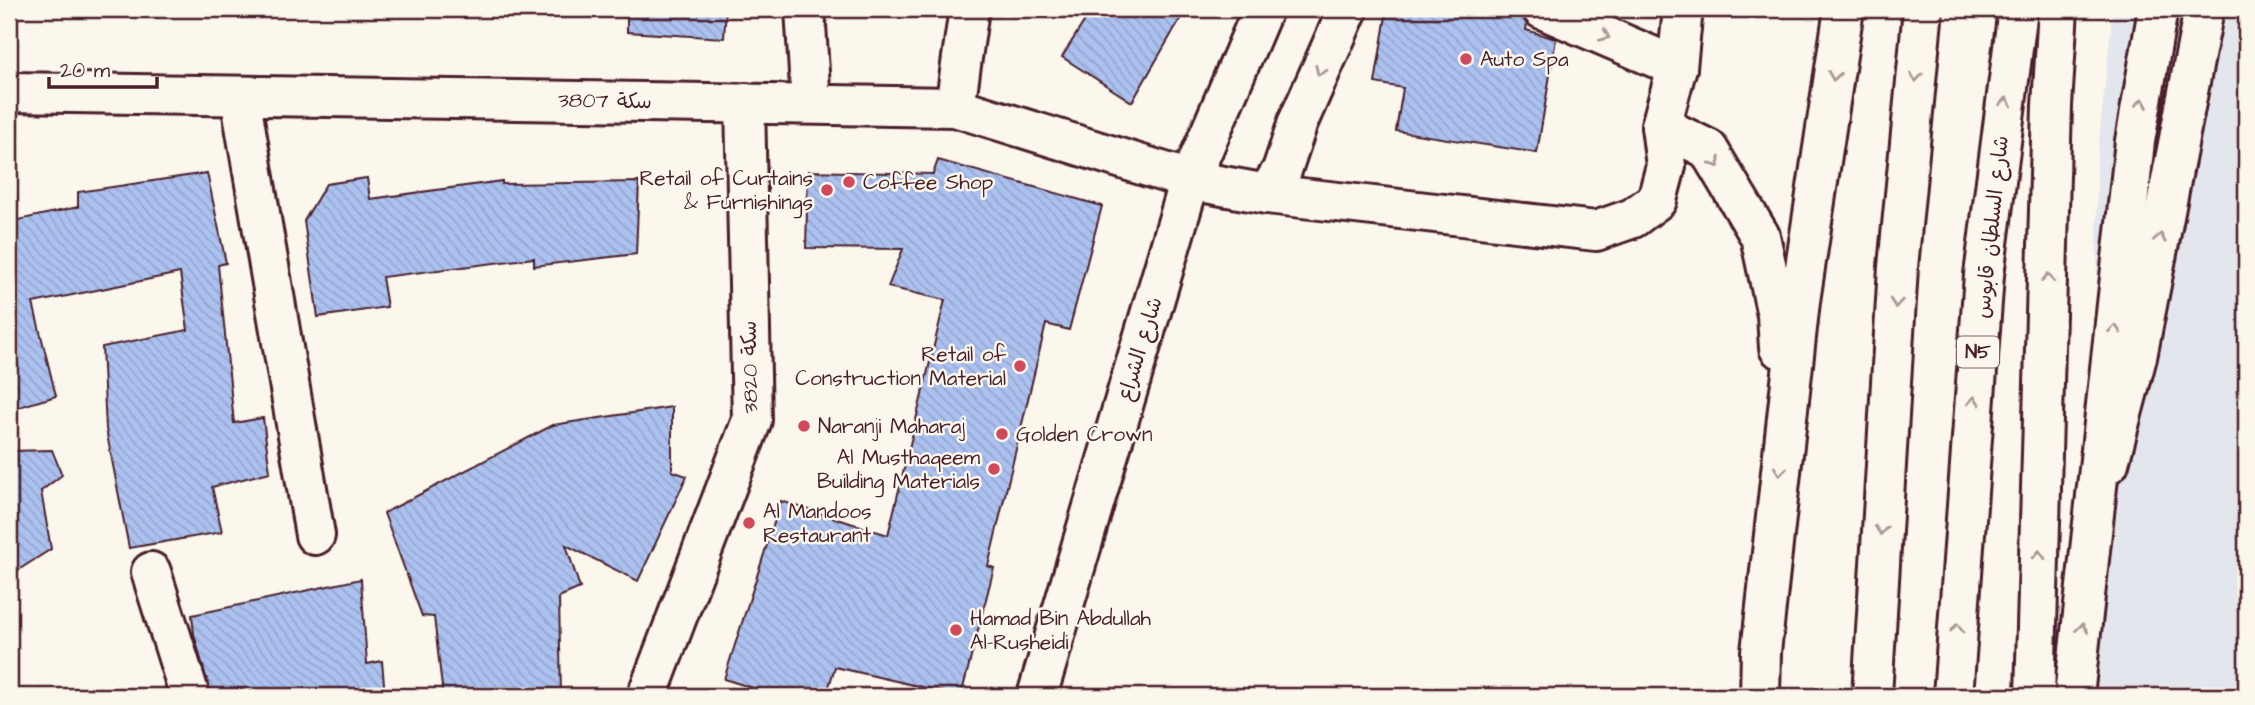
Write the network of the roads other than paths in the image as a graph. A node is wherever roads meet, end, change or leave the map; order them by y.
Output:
1 (805, 9) edge
2 (969, 9) edge
3 (1263, 9) edge
4 (1348, 9) edge
5 (1542, 9) edge
6 (1684, 9) edge
7 (1844, 9) edge
8 (1923, 9) edge
9 (2018, 9) edge
10 (2058, 9) edge
11 (2158, 9) edge
12 (2204, 9) edge
13 (1677, 67) junction
14 (9, 92) edge
15 (240, 96) junction
16 (745, 103) junction
17 (811, 104) junction
18 (955, 107) junction
19 (1661, 126) junction
20 (1190, 180) junction
21 (1267, 194) junction
22 (1784, 433) junction
23 (2098, 495) junction
24 (315, 535) dead end
25 (151, 572) dead end
26 (190, 696) edge
27 (647, 696) edge
28 (1037, 696) edge
29 (1760, 696) edge
30 (1871, 696) edge
31 (1953, 696) edge
32 (2035, 696) edge
33 (2074, 696) edge

1 - 17 main road
2 - 18 main road
3 - 20 main road, شارع الشراع
4 -> 21 main road
5 -> 13 main road
6 - 13 main road
7 -> 22 main road
8 -> 30 main road
31 -> 9 main road, شارع السلطان قابوس / N5
32 -> 10 main road
23 -> 11 main road
23 -> 12 main road
13 - 19 main road
14 - 15 main road, سكة 3807
15 - 16 main road, سكة 3807
15 - 24 main road
16 - 17 main road, سكة 3807
16 - 27 main road, سكة 3820
17 - 18 main road, سكة 3807
18 - 20 main road, سكة 3807
19 - 21 main road, سكة 3807
19 -> 22 main road
20 - 21 main road, سكة 3807
20 - 28 main road, شارع الشراع
22 -> 29 main road
33 -> 23 main road
25 - 26 main road

